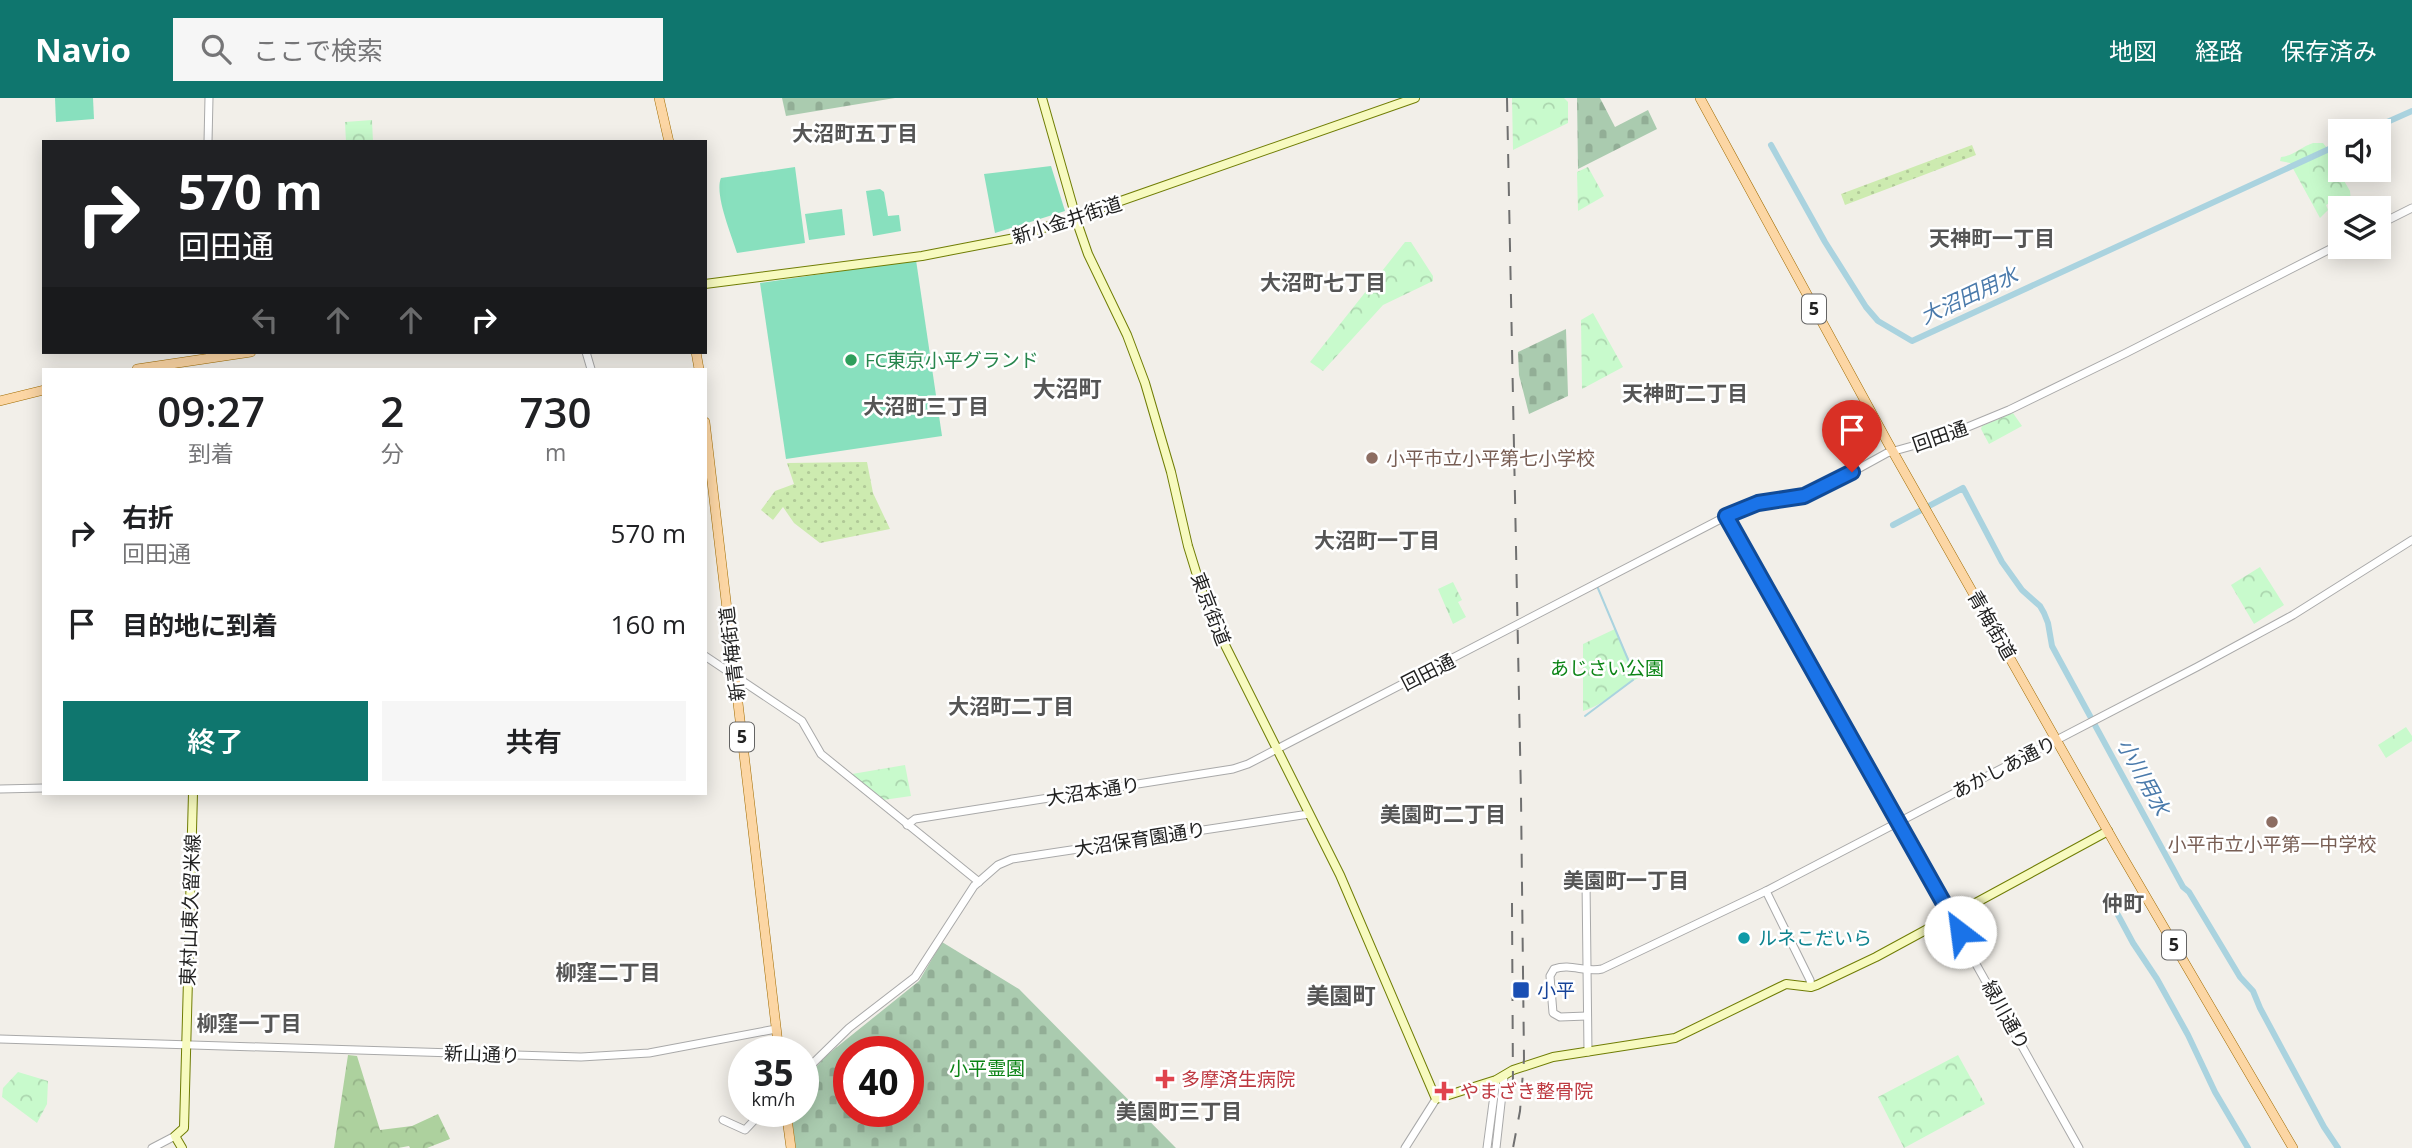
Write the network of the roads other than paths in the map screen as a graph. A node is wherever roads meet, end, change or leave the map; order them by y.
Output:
1 (209, 98) edge
2 (659, 98) edge
3 (1042, 98) edge
4 (1415, 98) edge
5 (1700, 98) edge
6 (208, 140) edge
7 (669, 140) edge
8 (2412, 208) edge
9 (1075, 218) junction
10 (2391, 218) edge
11 (2328, 250) edge
12 (707, 284) edge
13 (239, 354) edge
14 (204, 360) edge
15 (144, 368) edge
16 (42, 390) edge
17 (0, 401) edge
18 (707, 439) edge
19 (1892, 451) junction
20 (1726, 516) junction
21 (2412, 540) edge
22 (707, 657) edge
23 (735, 675) junction
24 (2057, 740) junction
25 (1277, 750) junction
26 (42, 788) edge
27 (0, 789) edge
28 (193, 795) edge
29 (1309, 814) junction
30 (1898, 822) junction
31 (907, 825) junction
32 (2109, 831) junction
33 (1586, 881) dead end
34 (979, 882) junction
35 (1766, 891) junction
36 (1950, 916) junction
37 (1586, 970) junction
38 (1811, 987) junction
39 (1587, 1016) junction
40 (776, 1029) junction
41 (777, 1036) edge
42 (0, 1039) edge
43 (186, 1044) junction
44 (1588, 1052) junction
45 (819, 1057) edge
46 (1500, 1078) junction
47 (1436, 1098) junction
48 (723, 1121) dead end
49 (728, 1123) edge
50 (788, 1127) edge
51 (175, 1136) junction
52 (152, 1148) edge
53 (182, 1148) edge
54 (790, 1148) edge
55 (1405, 1148) edge
56 (1487, 1148) edge
57 (1496, 1148) edge
58 (2079, 1148) edge
59 (2293, 1148) edge

1 - 6 street
2 - 7 main road
3 - 9 main road, 東京街道
4 - 9 main road, 新小金井街道
5 - 19 main road, 青梅街道 / 5
8 - 10 street
9 - 12 main road, 新小金井街道
9 - 25 main road, 東京街道
11 - 19 street, 回田通
13 - 14 main road
14 - 15 main road
16 - 17 main road
18 - 23 main road, 新青梅街道 / 5
19 - 20 street, 回田通
19 - 24 main road, 青梅街道 / 5
20 - 25 street, 回田通
20 - 30 street, 緑川通り
21 - 24 street, あかしあ通り
22 - 23 street
23 - 31 street
23 - 40 main road, 新青梅街道 / 5
24 - 30 street, あかしあ通り
24 - 32 main road, 青梅街道 / 5
25 - 29 main road, 東京街道
25 - 31 street, 大沼本通り
26 - 27 street
28 - 43 main road, 東村山東久留米線
29 - 34 street, 大沼保育園通り
29 - 47 main road, 東京街道
30 - 35 street, あかしあ通り
30 - 36 street, 緑川通り
31 - 34 street
32 - 36 main road
32 - 59 main road, 青梅街道 / 5
33 - 37 street
34 - 45 street, 大沼保育園通り
35 - 37 street, あかしあ通り
35 - 38 street
36 - 38 main road
36 - 58 street, 緑川通り
37 - 39 street
37 - 39 street, あかしあ通り
38 - 44 main road
39 - 44 street
40 - 41 main road, 新青梅街道 / 5
40 - 43 street, 新山通り
42 - 43 street, 新山通り
43 - 51 main road, 東村山東久留米線
44 - 46 main road
46 - 47 main road
46 - 56 street
46 - 57 street
47 - 55 street
48 - 49 street
50 - 54 main road
51 - 52 street
51 - 53 main road

